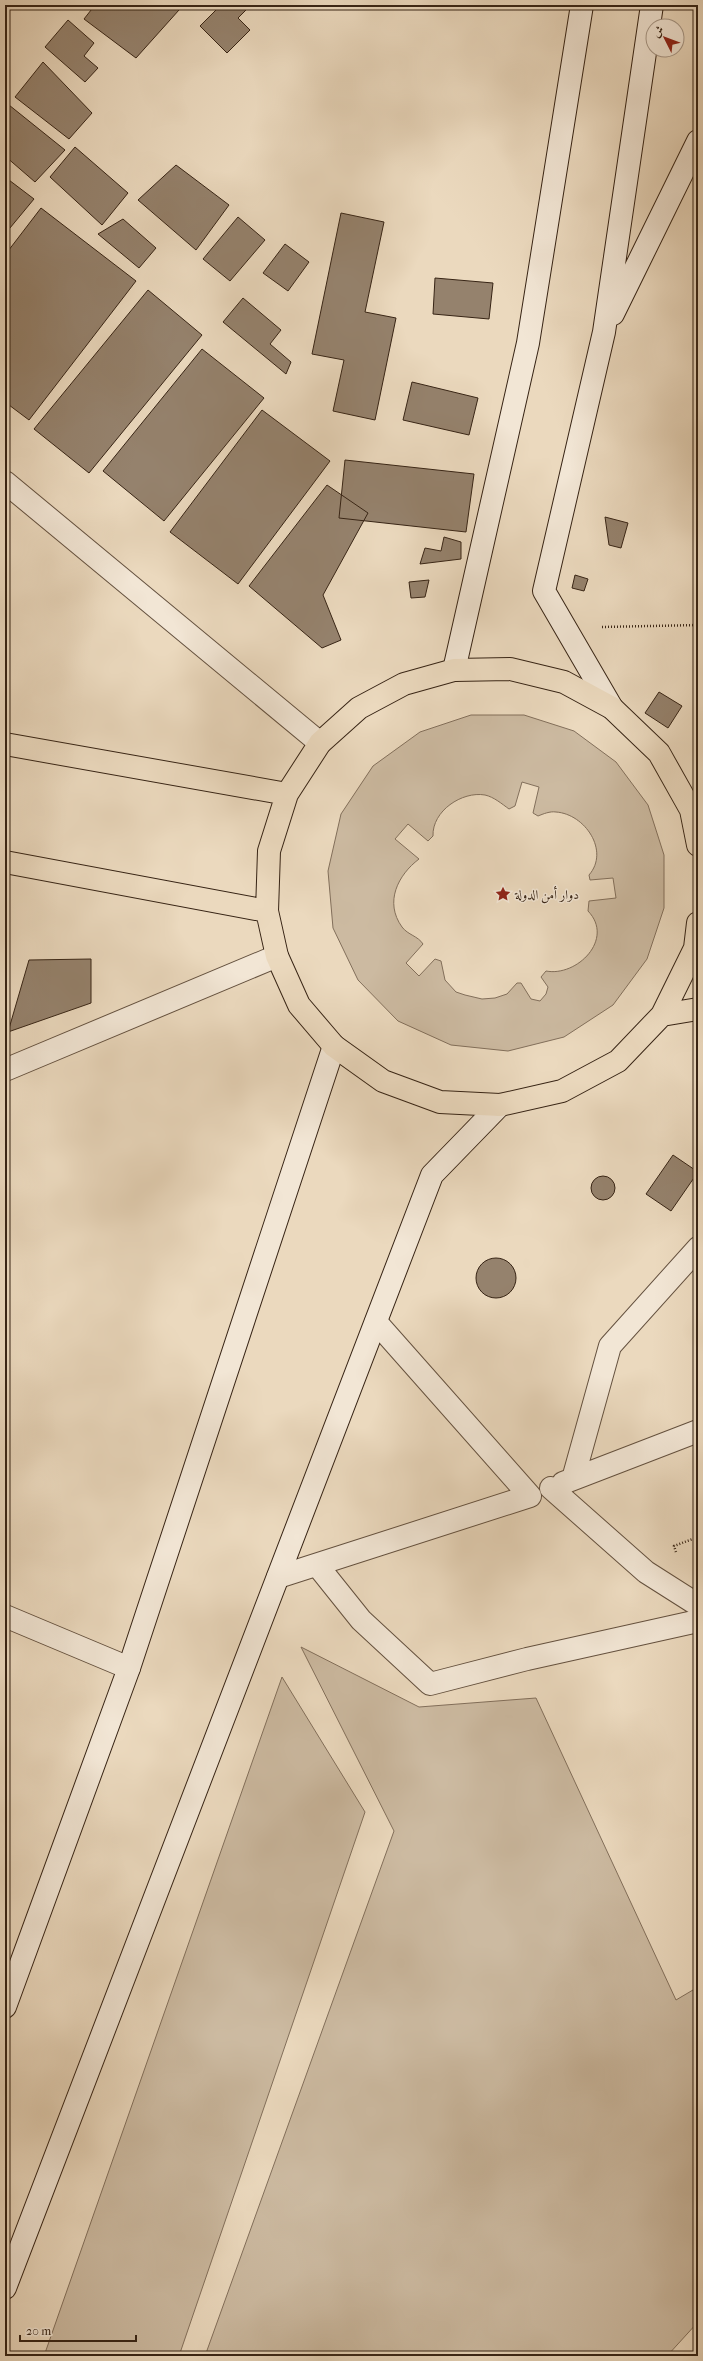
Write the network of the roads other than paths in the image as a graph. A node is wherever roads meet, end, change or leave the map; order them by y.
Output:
1 (582, 5) edge
2 (652, 5) edge
3 (698, 141) edge
4 (604, 332) junction
5 (5, 482) edge
6 (454, 670) junction
7 (612, 708) junction
8 (320, 743) junction
9 (5, 744) edge
10 (287, 794) junction
11 (698, 845) edge
12 (5, 862) edge
13 (267, 911) junction
14 (698, 923) edge
15 (277, 956) junction
16 (698, 1009) edge
17 (662, 1015) junction
18 (334, 1046) junction
19 (5, 1070) edge
20 (500, 1106) junction
21 (698, 1248) edge
22 (376, 1322) junction
23 (698, 1431) edge
24 (573, 1480) junction
25 (551, 1488) junction
26 (530, 1496) junction
27 (317, 1565) junction
28 (278, 1577) junction
29 (698, 1605) edge
30 (5, 1616) edge
31 (698, 1621) edge
32 (129, 1668) junction
33 (5, 2007) edge
34 (5, 2288) edge

1 - 6 main road
2 - 4 main road
3 - 4 main road
4 - 7 main road
5 - 8 main road
6 - 7 main road
6 - 8 main road
7 - 11 main road
8 - 10 main road
9 - 10 main road
10 - 13 main road
12 - 13 main road
13 - 15 main road
14 - 17 main road
15 - 18 main road
15 - 19 main road
16 - 17 main road
17 - 20 main road
18 - 20 main road
18 - 32 main road
20 - 22 main road
21 - 24 main road
22 - 26 main road
22 - 28 main road
23 - 24 main road
24 - 25 main road
25 - 26 main road
25 - 29 main road
26 - 27 main road
27 - 28 main road
27 - 31 main road
28 - 34 main road
30 - 32 main road
32 - 33 main road

